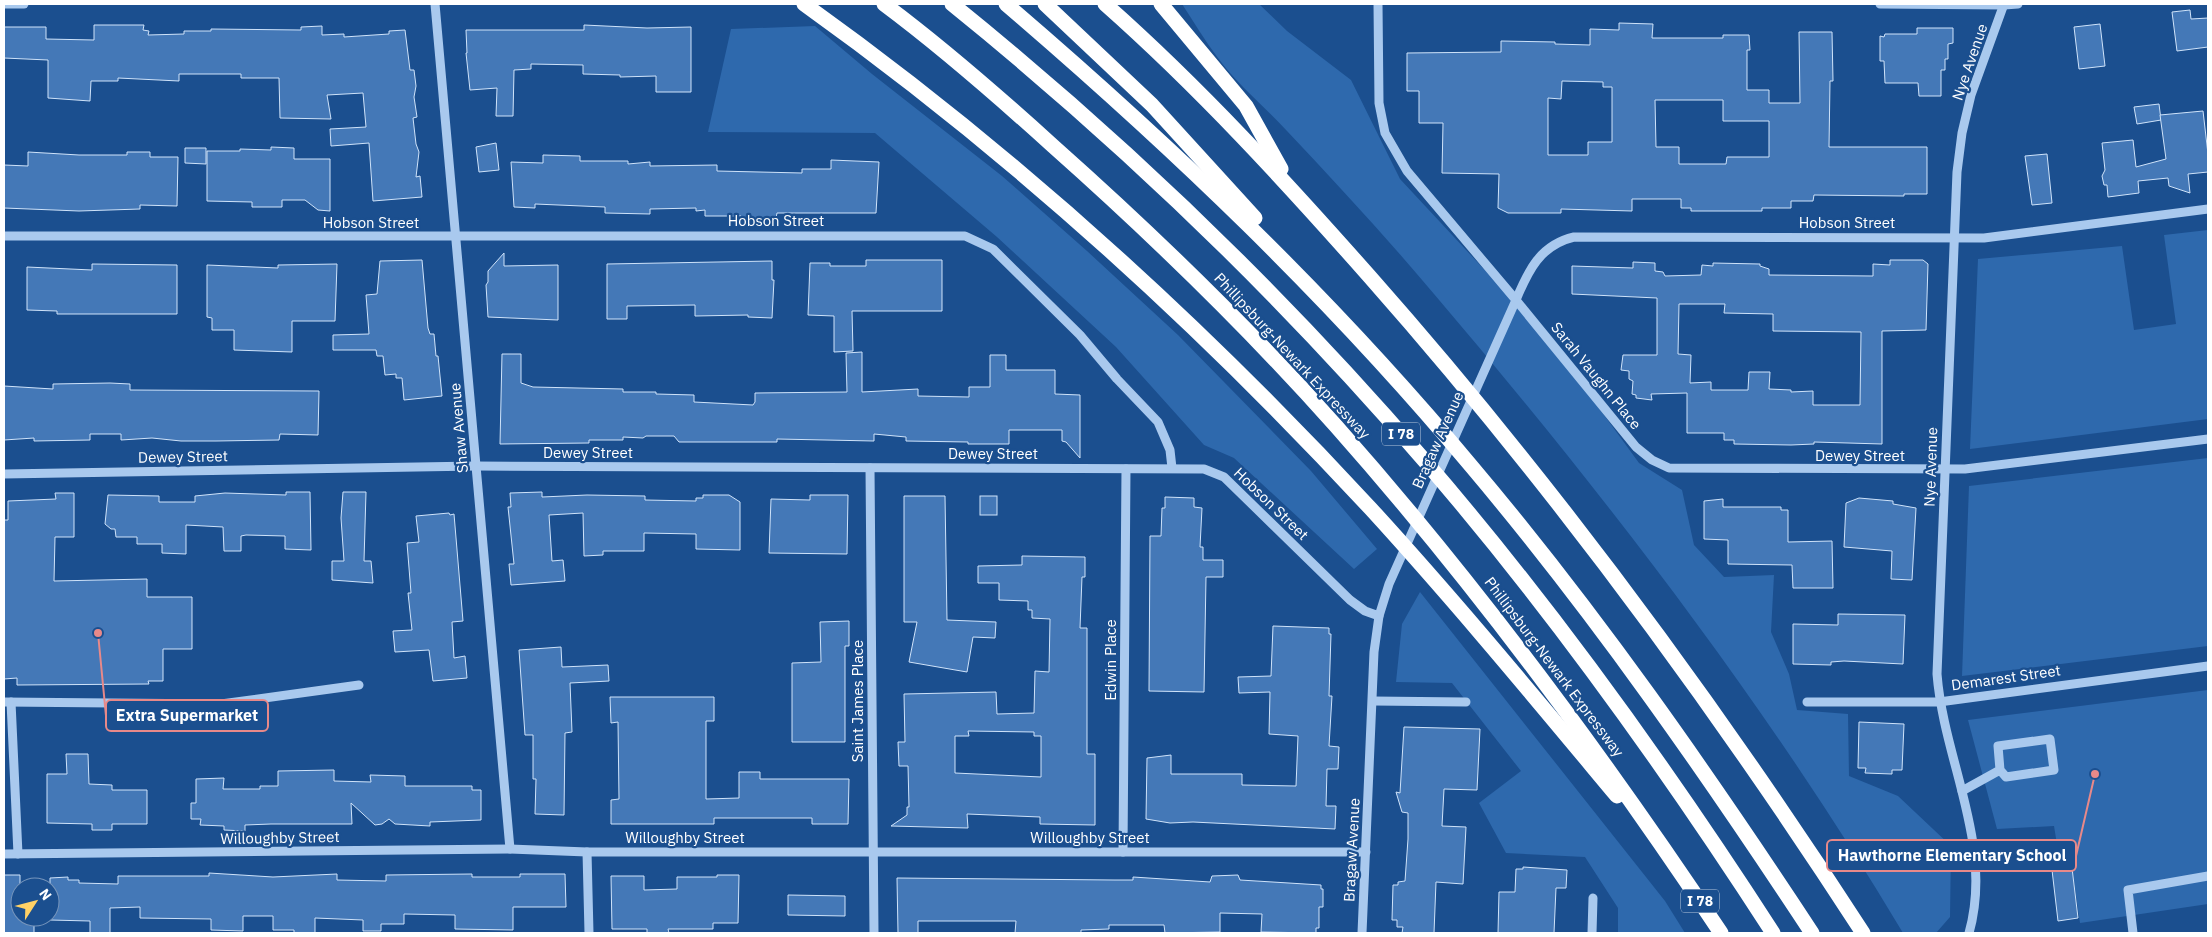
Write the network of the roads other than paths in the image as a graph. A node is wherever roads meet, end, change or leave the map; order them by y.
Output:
1 (4, 4) edge
2 (24, 4) edge
3 (435, 4) edge
4 (804, 4) edge
5 (884, 4) edge
6 (952, 4) edge
7 (1006, 4) edge
8 (1045, 4) edge
9 (1105, 4) edge
10 (1161, 4) edge
11 (1378, 4) edge
12 (1880, 4) edge
13 (2018, 4) edge
14 (2004, 5) edge
15 (1291, 188) junction
16 (2208, 209) edge
17 (4, 236) edge
18 (456, 236) junction
19 (1954, 236) junction
20 (1516, 300) junction
21 (1374, 355) junction
22 (2208, 439) edge
23 (1660, 465) joint
24 (476, 466) junction
25 (870, 468) junction
26 (1126, 468) junction
27 (1172, 468) junction
28 (1945, 470) junction
29 (4, 474) edge
30 (1379, 616) junction
31 (2208, 666) edge
32 (359, 685) dead end
33 (1373, 700) junction
34 (8, 702) edge
35 (1466, 702) dead end
36 (1807, 702) dead end
37 (1939, 702) junction
38 (2000, 770) junction
39 (1962, 791) junction
40 (510, 850) junction
41 (588, 852) junction
42 (872, 852) junction
43 (1123, 852) junction
44 (1366, 852) junction
45 (4, 854) edge
46 (18, 854) junction
47 (1679, 870) junction
48 (2208, 876) edge
49 (1593, 898) dead end
50 (589, 933) edge
51 (874, 933) edge
52 (1362, 933) edge
53 (1592, 933) edge
54 (1721, 933) edge
55 (1773, 933) edge
56 (1812, 933) edge
57 (1863, 933) edge
58 (1969, 933) edge
59 (2133, 933) edge

1 - 2 street
3 - 18 street, Shaw Avenue
4 - 47 highway
5 - 47 highway, Phillipsburg-Newark Expressway / I 78
6 - 55 highway, Phillipsburg-Newark Expressway / I 78
7 - 21 highway, I 78
8 - 21 highway
9 - 15 highway
10 - 15 highway
11 - 20 street
12 - 14 street
13 - 14 street
14 - 19 street, Nye Avenue
15 - 57 highway
16 - 19 street, Hobson Street
17 - 18 street, Hobson Street
18 - 24 street, Shaw Avenue
18 - 27 street, Hobson Street
19 - 20 street, Hobson Street
19 - 28 street, Nye Avenue
20 - 23 street, Sarah Vaughn Place
20 - 30 street, Bragaw Avenue
21 - 56 highway, I 78
22 - 28 street, Dewey Street
23 - 28 street, Dewey Street
24 - 25 street, Dewey Street
24 - 29 street, Dewey Street
24 - 40 street, Shaw Avenue
25 - 26 street, Dewey Street
25 - 42 street, Saint James Place
26 - 27 street, Dewey Street
26 - 43 street, Edwin Place
27 - 30 street, Hobson Street
28 - 37 street, Nye Avenue
30 - 33 street, Bragaw Avenue
31 - 37 street, Demarest Street
32 - 34 street
33 - 35 street
33 - 44 street, Bragaw Avenue
34 - 46 street
36 - 37 street, Demarest Street
37 - 39 street, Nye Avenue
38 - 38 street
38 - 39 street
39 - 58 street, Nye Avenue
40 - 41 street, Willoughby Street
40 - 46 street, Willoughby Street
41 - 42 street, Willoughby Street
41 - 50 street
42 - 43 street, Willoughby Street
42 - 51 street, Saint James Place
43 - 44 street, Willoughby Street
44 - 52 street, Bragaw Avenue
45 - 46 street, Willoughby Street
47 - 54 highway, Phillipsburg-Newark Expressway / I 78
48 - 59 street
49 - 53 street

